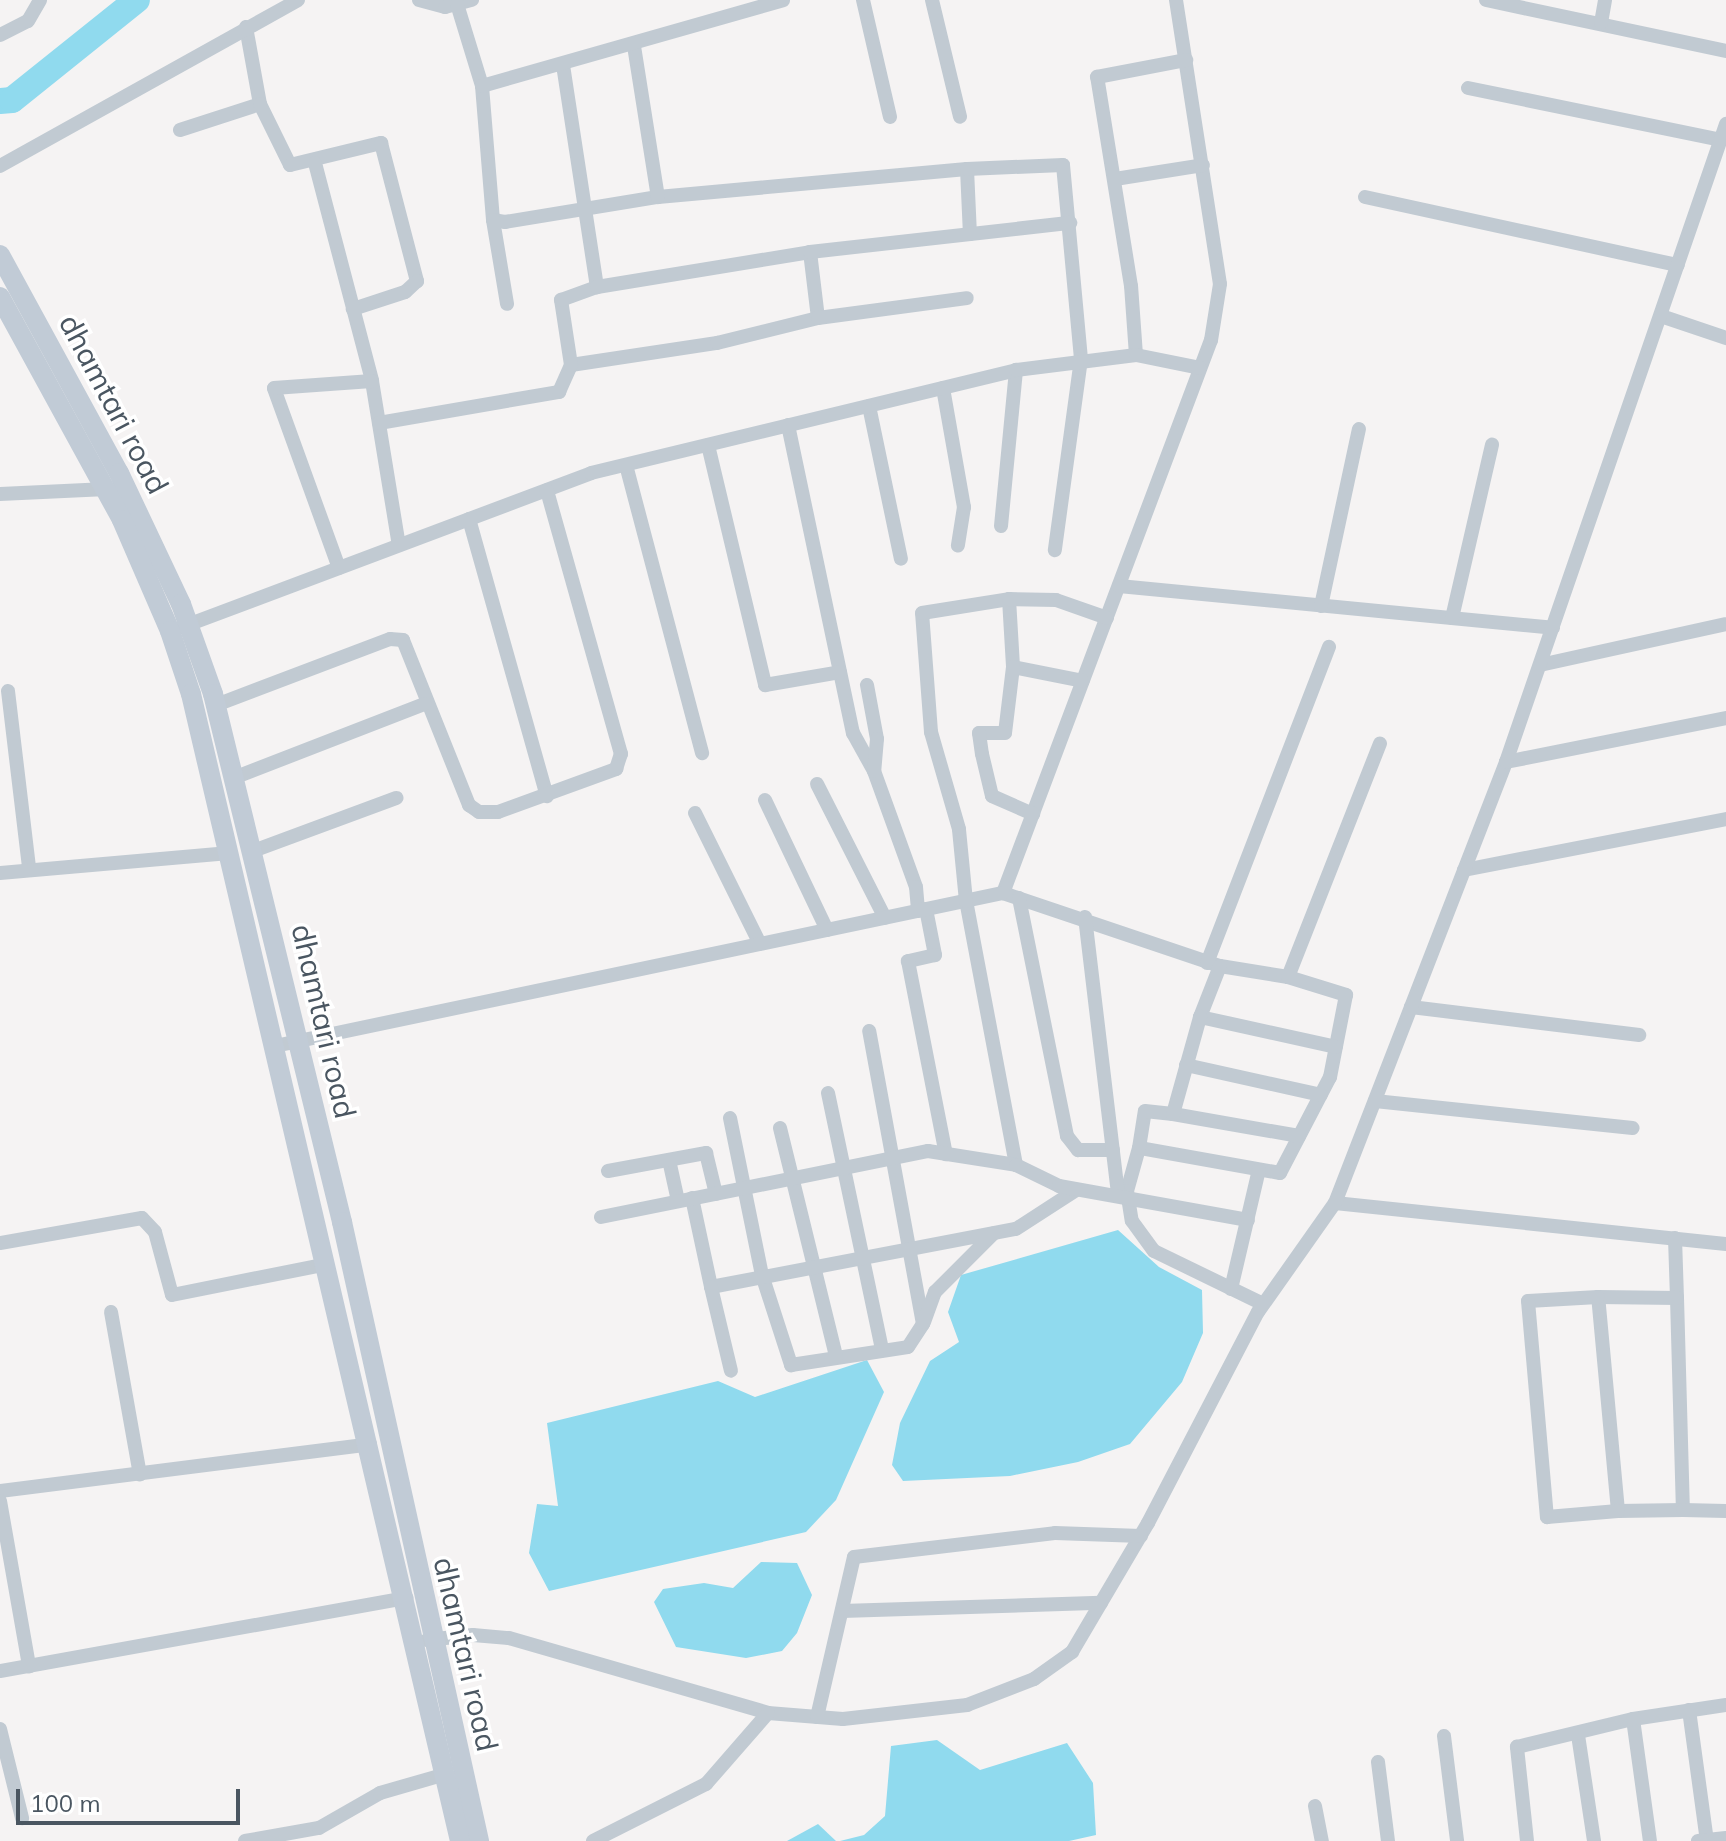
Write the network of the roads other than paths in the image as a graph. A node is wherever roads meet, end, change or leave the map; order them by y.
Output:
1 (40, 0) edge
2 (298, 0) edge
3 (419, 0) edge
4 (783, 0) edge
5 (863, 0) edge
6 (932, 0) edge
7 (1176, 0) edge
8 (1486, 0) edge
9 (1605, 0) edge
10 (464, 2) edge
11 (1601, 23) junction
12 (246, 27) junction
13 (0, 35) edge
14 (634, 46) junction
15 (1726, 51) edge
16 (1186, 60) junction
17 (563, 65) junction
18 (482, 86) junction
19 (1468, 88) dead end
20 (260, 104) junction
21 (890, 117) dead end
22 (960, 117) dead end
23 (1726, 124) edge
24 (180, 130) dead end
25 (1721, 140) junction
26 (315, 163) junction
27 (1203, 165) junction
28 (0, 166) edge
29 (967, 169) junction
30 (1115, 179) junction
31 (658, 197) junction
32 (1365, 197) dead end
33 (583, 210) junction
34 (493, 220) junction
35 (1070, 223) junction
36 (970, 234) junction
37 (810, 252) junction
38 (0, 255) edge
39 (1678, 265) junction
40 (597, 287) junction
41 (0, 297) edge
42 (967, 298) dead end
43 (507, 304) dead end
44 (353, 309) junction
45 (1661, 316) junction
46 (818, 318) junction
47 (1726, 338) edge
48 (1136, 355) junction
49 (1081, 359) junction
50 (571, 365) junction
51 (1200, 368) junction
52 (1016, 370) junction
53 (372, 381) junction
54 (943, 388) junction
55 (869, 406) junction
56 (379, 423) junction
57 (788, 425) junction
58 (1359, 429) dead end
59 (708, 445) junction
60 (1492, 445) dead end
61 (626, 465) junction
62 (107, 489) junction
63 (547, 490) junction
64 (0, 494) edge
65 (469, 519) junction
66 (1001, 526) dead end
67 (399, 545) junction
68 (958, 546) dead end
69 (1055, 550) dead end
70 (901, 559) dead end
71 (339, 568) junction
72 (1119, 586) junction
73 (1009, 599) junction
74 (1321, 606) junction
75 (1107, 618) junction
76 (1452, 618) junction
77 (1726, 624) edge
78 (179, 628) junction
79 (1553, 628) junction
80 (1329, 647) dead end
81 (1540, 665) junction
82 (1013, 667) junction
83 (840, 672) junction
84 (1083, 681) junction
85 (867, 685) dead end
86 (8, 691) dead end
87 (424, 704) junction
88 (216, 705) junction
89 (1726, 718) edge
90 (1380, 743) dead end
91 (702, 753) dead end
92 (1506, 762) junction
93 (874, 771) junction
94 (236, 777) junction
95 (817, 784) dead end
96 (547, 796) junction
97 (396, 798) dead end
98 (765, 800) dead end
99 (695, 813) dead end
100 (1033, 814) junction
101 (1726, 819) edge
102 (253, 851) junction
103 (229, 853) junction
104 (29, 867) junction
105 (1464, 870) junction
106 (0, 873) edge
107 (1003, 893) junction
108 (1019, 898) junction
109 (966, 901) junction
110 (922, 910) junction
111 (1085, 917) junction
112 (885, 918) junction
113 (827, 930) junction
114 (760, 944) junction
115 (1214, 965) junction
116 (1288, 977) junction
117 (1411, 1007) junction
118 (1200, 1017) junction
119 (869, 1031) dead end
120 (1639, 1035) dead end
121 (298, 1042) junction
122 (275, 1046) junction
123 (1336, 1047) junction
124 (1186, 1065) junction
125 (828, 1093) dead end
126 (1321, 1095) junction
127 (1375, 1101) junction
128 (1173, 1114) junction
129 (730, 1118) dead end
130 (780, 1128) dead end
131 (1633, 1128) dead end
132 (1299, 1136) junction
133 (1139, 1148) junction
134 (1113, 1150) junction
135 (946, 1154) junction
136 (893, 1158) junction
137 (669, 1160) junction
138 (1016, 1165) junction
139 (844, 1168) junction
140 (1259, 1170) junction
141 (608, 1171) dead end
142 (791, 1179) junction
143 (744, 1188) junction
144 (1076, 1190) junction
145 (716, 1194) junction
146 (1123, 1196) junction
147 (685, 1200) junction
148 (1335, 1203) junction
149 (601, 1217) dead end
150 (1248, 1220) junction
151 (994, 1233) junction
152 (1675, 1238) junction
153 (0, 1243) edge
154 (1726, 1244) edge
155 (912, 1248) junction
156 (862, 1257) junction
157 (327, 1264) junction
158 (812, 1266) junction
159 (762, 1275) junction
160 (711, 1287) junction
161 (1231, 1289) junction
162 (1598, 1297) junction
163 (1677, 1298) junction
164 (1263, 1304) junction
165 (111, 1312) dead end
166 (923, 1324) junction
167 (882, 1350) junction
168 (836, 1356) junction
169 (731, 1371) dead end
170 (370, 1444) junction
171 (140, 1474) junction
172 (0, 1491) edge
173 (0, 1501) edge
174 (1683, 1510) junction
175 (1618, 1511) junction
176 (1726, 1511) edge
177 (1141, 1536) junction
178 (407, 1598) junction
179 (1101, 1603) junction
180 (842, 1611) junction
181 (424, 1641) junction
182 (29, 1666) junction
183 (0, 1671) edge
184 (1726, 1705) edge
185 (1689, 1710) junction
186 (768, 1713) junction
187 (817, 1717) junction
188 (1633, 1719) junction
189 (0, 1729) edge
190 (1578, 1735) junction
191 (1444, 1736) dead end
192 (1378, 1762) dead end
193 (446, 1774) junction
194 (1315, 1806) dead end
195 (22, 1818) dead end
196 (1726, 1838) edge
197 (1706, 1840) edge
198 (245, 1841) edge
199 (460, 1841) edge
200 (479, 1841) edge
201 (593, 1841) edge
202 (1322, 1841) edge
203 (1388, 1841) edge
204 (1457, 1841) edge
205 (1527, 1841) edge
206 (1594, 1841) edge
207 (1650, 1841) edge
208 (1698, 1841) edge

1 - 13 street
2 - 12 street
3 - 10 street
4 - 14 street
5 - 21 street
6 - 22 street
7 - 16 street
8 - 11 street
9 - 11 street
10 - 18 street
11 - 15 street
12 - 20 street
12 - 28 street
14 - 17 street
14 - 31 street
16 - 27 street
16 - 30 street
17 - 18 street
17 - 33 street
18 - 34 street
19 - 25 street
20 - 24 street
20 - 26 street
23 - 25 street
25 - 39 street
26 - 44 street
26 - 44 street
27 - 30 street
27 - 51 street
29 - 31 street
29 - 35 street
29 - 36 street
30 - 48 street
31 - 33 street
32 - 39 street
33 - 34 street
33 - 40 street
34 - 43 street
35 - 36 street
35 - 49 street
36 - 37 street
37 - 40 street
37 - 46 street
38 - 78 main road, dhamtari road
39 - 45 street
40 - 50 street
41 - 62 main road
42 - 46 street
44 - 53 street
45 - 47 street
45 - 79 street
46 - 50 street
48 - 49 street
48 - 51 street
49 - 52 street
49 - 69 street
50 - 56 street
51 - 72 street
52 - 54 street
52 - 66 street
53 - 56 street
53 - 71 street
54 - 55 street
54 - 68 street
55 - 57 street
55 - 70 street
56 - 67 street
57 - 59 street
57 - 83 street
58 - 74 street
59 - 61 street
59 - 83 street
60 - 76 street
61 - 63 street
61 - 91 street
62 - 64 street
62 - 78 main road
63 - 65 street
63 - 96 street
65 - 67 street
65 - 96 street
67 - 71 street
71 - 78 street
72 - 74 street
72 - 75 street
73 - 75 street
73 - 82 street
73 - 109 street
74 - 76 street
75 - 84 street
76 - 79 street
77 - 81 street
78 - 88 main road, dhamtari road
78 - 103 main road
79 - 81 street
80 - 115 street
81 - 92 street
82 - 84 street
82 - 100 street
83 - 93 street
84 - 100 street
85 - 93 street
86 - 104 street
87 - 88 street
87 - 94 street
87 - 96 street
88 - 94 main road, dhamtari road
89 - 92 street
90 - 116 street
92 - 105 street
93 - 110 street
94 - 102 main road, dhamtari road
95 - 112 street
97 - 102 street
98 - 113 street
99 - 114 street
100 - 107 street
101 - 105 street
102 - 121 main road, dhamtari road
103 - 104 street
103 - 122 main road
104 - 106 street
105 - 117 street
107 - 108 street
107 - 109 street
108 - 111 street
108 - 134 street
109 - 110 street
109 - 138 street
110 - 112 street
110 - 135 street
111 - 115 street
111 - 134 street
112 - 113 street
113 - 114 street
114 - 121 street
115 - 116 street
115 - 118 street
116 - 123 street
117 - 120 street
117 - 127 street
118 - 123 street
118 - 124 street
119 - 136 street
121 - 122 street
121 - 181 main road, dhamtari road
122 - 157 main road
123 - 126 street
124 - 126 street
124 - 128 street
125 - 139 street
126 - 132 street
127 - 131 street
127 - 148 street
128 - 132 street
128 - 133 street
129 - 143 street
130 - 142 street
132 - 140 street
133 - 140 street
133 - 146 street
134 - 146 street
135 - 136 street
135 - 138 street
136 - 139 street
136 - 155 street
137 - 141 street
137 - 145 street
137 - 147 street
138 - 144 street
139 - 142 street
139 - 156 street
140 - 150 street
142 - 143 street
142 - 158 street
143 - 145 street
143 - 159 street
144 - 146 street
144 - 151 street
145 - 147 street
146 - 150 street
146 - 161 street
147 - 149 street
147 - 160 street
148 - 152 street
148 - 164 street
150 - 161 street
151 - 155 street
151 - 166 street
152 - 154 street
152 - 163 street
153 - 157 street
155 - 156 street
155 - 166 street
156 - 158 street
156 - 167 street
157 - 170 main road
158 - 159 street
158 - 168 street
159 - 160 street
159 - 168 street
160 - 169 street
161 - 164 street
162 - 163 street
162 - 175 street
162 - 175 street
163 - 174 street
164 - 177 street
165 - 171 street
166 - 167 street
167 - 168 street
170 - 171 street
170 - 178 main road
171 - 172 street
173 - 182 street
174 - 175 street
174 - 176 street
177 - 179 street
177 - 180 street
178 - 181 main road
178 - 182 street
179 - 180 street
179 - 187 street
180 - 187 street
181 - 186 street
181 - 193 main road
181 - 200 main road, dhamtari road
182 - 183 street
184 - 185 street
185 - 188 street
185 - 197 street
186 - 187 street
186 - 201 street
188 - 190 street
188 - 207 street
189 - 195 street
190 - 205 street
190 - 206 street
191 - 204 street
192 - 203 street
193 - 198 street
193 - 199 main road
194 - 202 street
196 - 197 street
197 - 208 street

